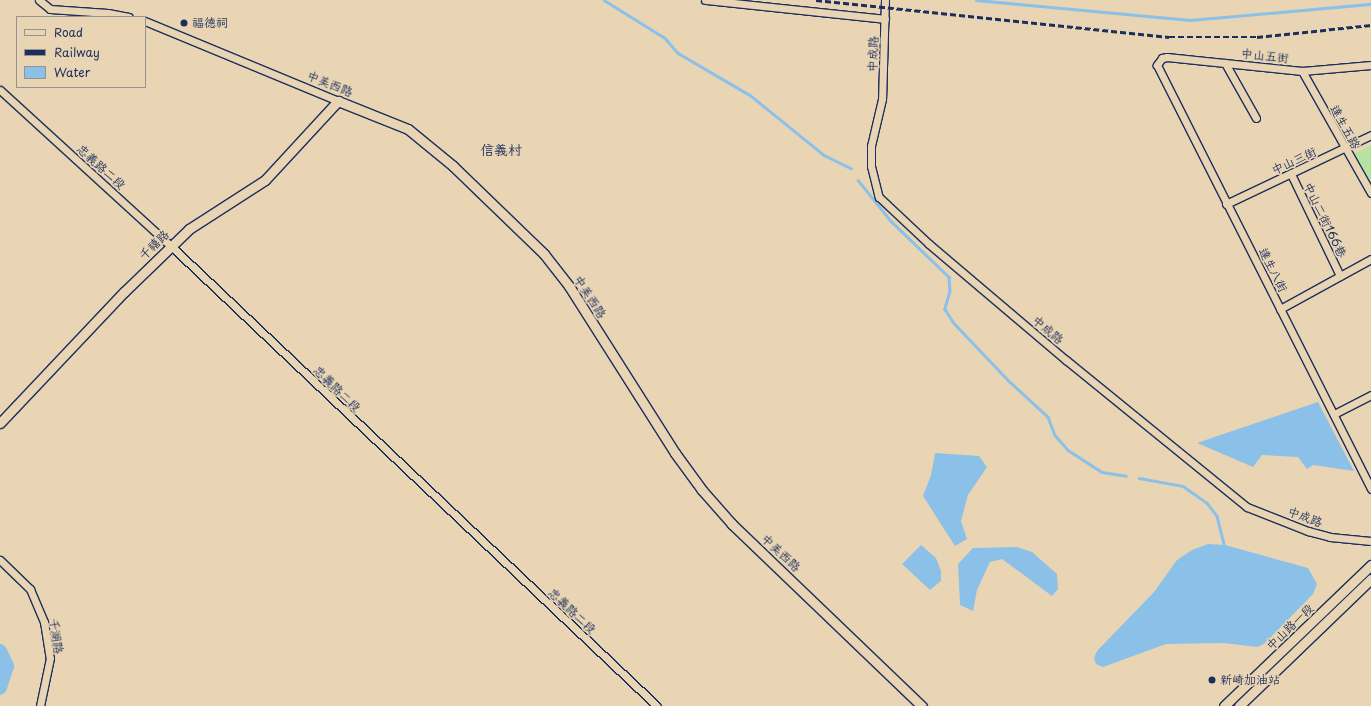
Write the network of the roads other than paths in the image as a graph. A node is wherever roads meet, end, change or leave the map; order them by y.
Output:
1 (39, 0) edge
2 (705, 0) edge
3 (885, 0) edge
4 (125, 16) edge
5 (885, 19) junction
6 (146, 21) edge
7 (1158, 62) joint
8 (1225, 63) junction
9 (1371, 65) edge
10 (1302, 71) junction
11 (0, 90) edge
12 (338, 101) junction
13 (1256, 118) dead end
14 (1371, 135) edge
15 (1344, 150) junction
16 (1291, 174) junction
17 (1371, 193) edge
18 (1226, 204) junction
19 (171, 246) junction
20 (1371, 260) edge
21 (1340, 276) junction
22 (1280, 309) junction
23 (1371, 395) edge
24 (1334, 414) junction
25 (0, 423) edge
26 (1371, 489) edge
27 (1371, 541) edge
28 (0, 560) edge
29 (1371, 565) edge
30 (1371, 579) edge
31 (1233, 698) junction
32 (40, 706) edge
33 (657, 706) edge
34 (922, 706) edge
35 (1224, 706) edge
36 (1240, 706) edge

1 - 4 street
2 - 5 street
3 - 5 street, 中成路
5 - 27 street, 中成路
6 - 12 street, 中美西路
7 - 8 street, 中山五街
7 - 18 street, 達生八街
8 - 10 street, 中山五街
8 - 13 street
9 - 10 street, 中山五街
10 - 15 street, 達生五路
11 - 19 street, 忠義路二段
12 - 19 street, 千禧路
12 - 34 street, 中美西路
14 - 15 street, 中山三街
15 - 16 street, 中山三街
15 - 17 street, 達生五路
16 - 18 street, 中山三街
16 - 21 street, 中山二街166巷
18 - 22 street, 達生八街
19 - 25 street, 千禧路
19 - 33 street, 忠義路二段
20 - 21 street
21 - 22 street
22 - 24 street, 達生八街
23 - 24 street
24 - 26 street, 達生八街
28 - 32 street, 千湖路
29 - 31 street, 中山路一段
30 - 36 street, 中山路一段
31 - 35 street, 中山路一段
31 - 36 street

